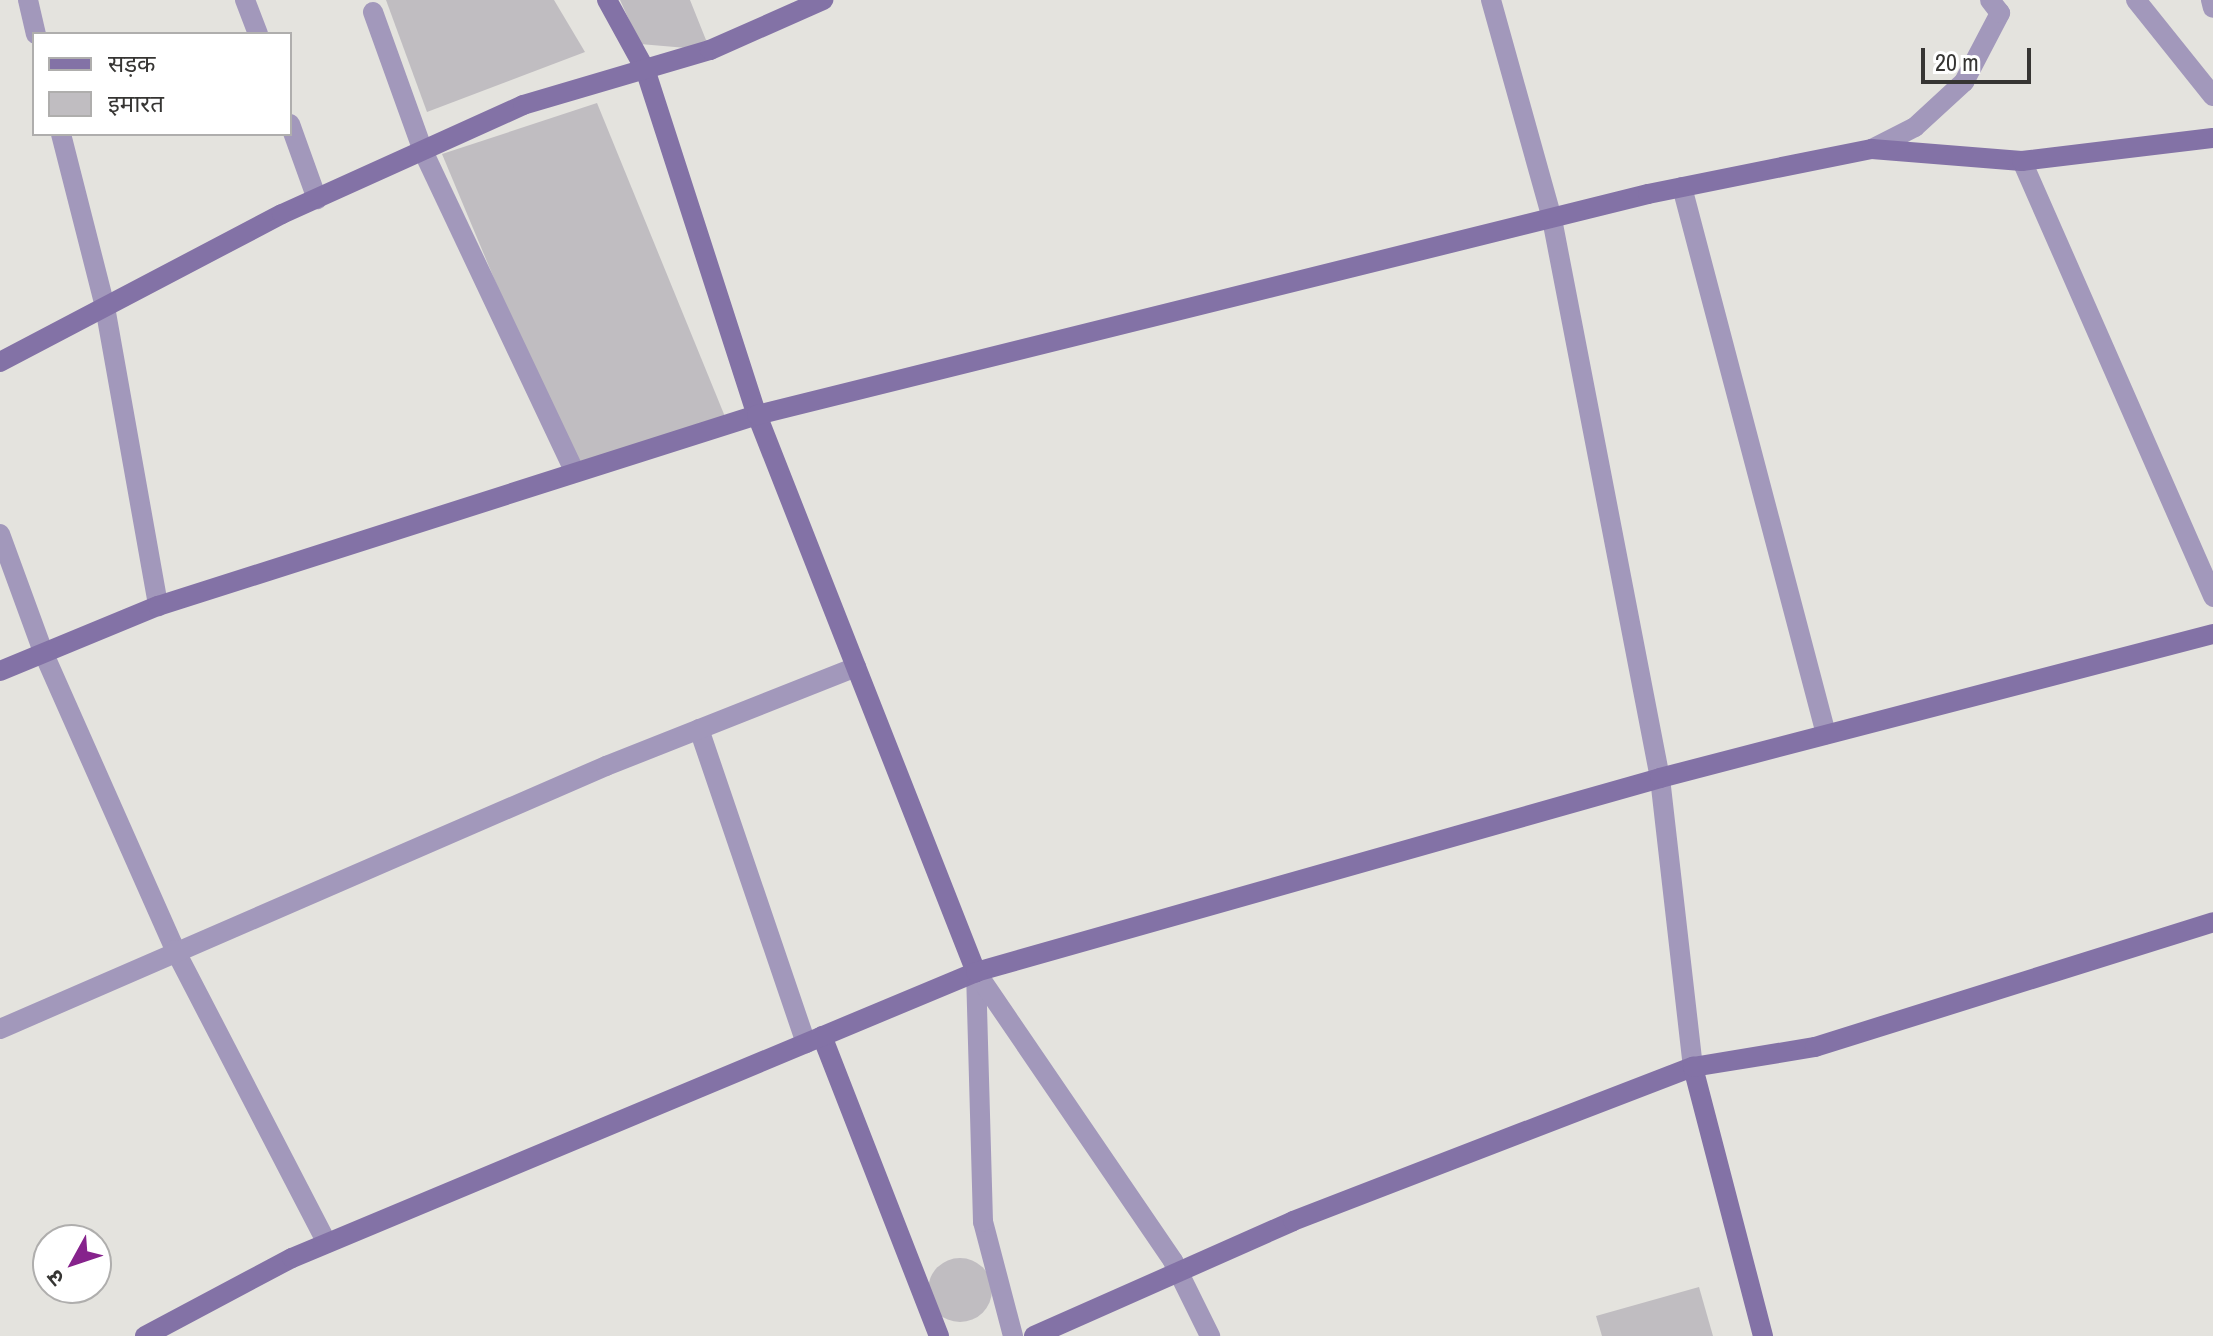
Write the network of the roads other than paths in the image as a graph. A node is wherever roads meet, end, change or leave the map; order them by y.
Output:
1 (28, 0) edge
2 (245, 0) edge
3 (607, 0) edge
4 (823, 0) edge
5 (1491, 0) edge
6 (1990, 0) edge
7 (2136, 0) edge
8 (2211, 0) edge
9 (2213, 8) edge
10 (373, 12) dead end
11 (36, 32) edge
12 (257, 32) edge
13 (645, 69) junction
14 (2213, 96) edge
15 (292, 130) edge
16 (62, 136) edge
17 (2213, 138) edge
18 (1872, 149) junction
19 (423, 151) junction
20 (2022, 161) junction
21 (1682, 187) junction
22 (317, 199) junction
23 (1552, 219) junction
24 (105, 307) junction
25 (0, 362) edge
26 (757, 415) junction
27 (575, 472) junction
28 (0, 534) edge
29 (2213, 597) edge
30 (158, 606) junction
31 (2213, 634) edge
32 (44, 654) junction
33 (856, 667) junction
34 (0, 671) edge
35 (699, 729) junction
36 (1826, 734) junction
37 (1660, 778) junction
38 (2213, 922) edge
39 (175, 950) junction
40 (976, 972) junction
41 (0, 1029) edge
42 (814, 1040) junction
43 (1693, 1067) junction
44 (327, 1243) junction
45 (1178, 1272) junction
46 (145, 1336) edge
47 (939, 1336) edge
48 (1013, 1336) edge
49 (1034, 1336) edge
50 (1210, 1336) edge
51 (1763, 1336) edge

1 - 11 street
2 - 12 street
3 - 13 street
4 - 13 street
5 - 23 street
6 - 18 street
7 - 14 street
8 - 9 street
10 - 19 street
13 - 19 street
13 - 26 street
15 - 22 street
16 - 24 street
17 - 20 street
18 - 20 street
18 - 21 street
19 - 22 street
19 - 27 street
20 - 29 street
21 - 23 street
21 - 36 street
22 - 24 street
23 - 26 street
23 - 37 street
24 - 25 street
24 - 30 street
26 - 27 street
26 - 33 street
27 - 30 street
28 - 32 street
30 - 32 street
31 - 36 street
32 - 34 street
32 - 39 street
33 - 35 street
33 - 40 street
35 - 39 street
35 - 42 street
36 - 37 street
37 - 40 street
37 - 43 street
38 - 43 street
39 - 41 street
39 - 44 street
40 - 42 street
40 - 45 street
40 - 48 street
42 - 44 street
42 - 47 street
43 - 45 street
43 - 51 street
44 - 46 street
45 - 49 street
45 - 50 street

